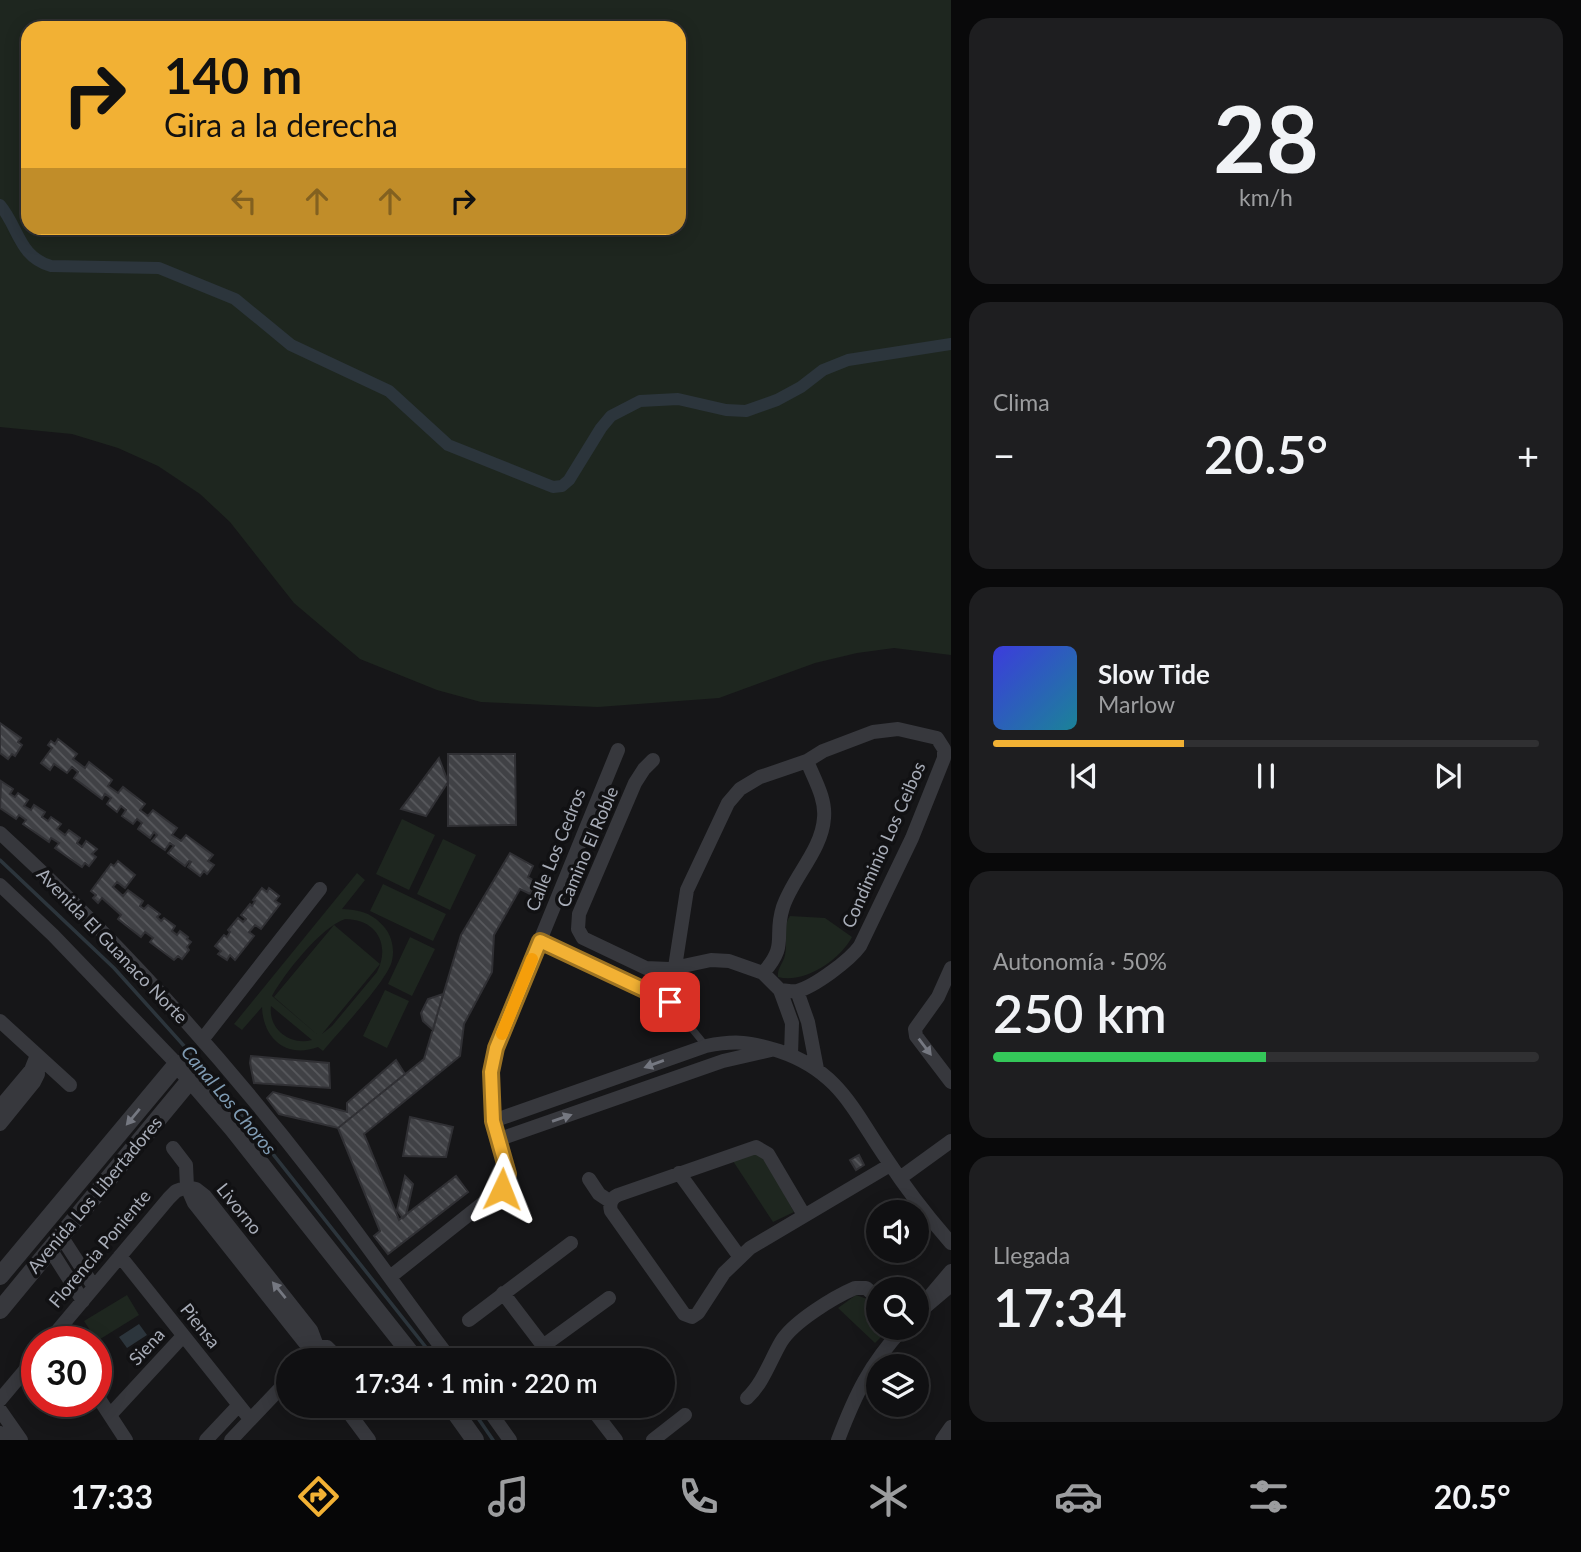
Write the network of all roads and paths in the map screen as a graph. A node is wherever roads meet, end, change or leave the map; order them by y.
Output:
1 (618, 750) dead end
2 (653, 760) dead end
3 (807, 761) junction
4 (0, 833) edge
5 (320, 889) dead end
6 (2, 892) edge
7 (540, 941) junction
8 (676, 967) junction
9 (951, 968) edge
10 (763, 973) junction
11 (780, 990) junction
12 (797, 991) junction
13 (0, 1021) edge
14 (202, 1040) junction
15 (713, 1045) junction
16 (776, 1050) junction
17 (36, 1055) junction
18 (791, 1055) junction
19 (723, 1061) junction
20 (177, 1064) junction
21 (817, 1069) junction
22 (191, 1079) junction
23 (951, 1082) edge
24 (70, 1085) dead end
25 (0, 1107) edge
26 (493, 1121) junction
27 (0, 1124) edge
28 (497, 1140) junction
29 (951, 1142) edge
30 (173, 1148) dead end
31 (103, 1152) junction
32 (890, 1165) junction
33 (120, 1166) junction
34 (679, 1173) junction
35 (900, 1178) junction
36 (589, 1179) dead end
37 (187, 1187) junction
38 (611, 1202) junction
39 (804, 1215) junction
40 (571, 1242) dead end
41 (55, 1243) junction
42 (951, 1243) edge
43 (120, 1256) junction
44 (739, 1256) junction
45 (951, 1271) edge
46 (0, 1276) edge
47 (390, 1277) junction
48 (951, 1285) edge
49 (94, 1287) junction
50 (866, 1288) edge
51 (503, 1293) junction
52 (929, 1297) edge
53 (609, 1298) dead end
54 (83, 1301) junction
55 (929, 1303) edge
56 (0, 1310) edge
57 (469, 1320) dead end
58 (65, 1326) edge
59 (183, 1336) junction
60 (893, 1340) edge
61 (317, 1346) joint
62 (543, 1346) joint
63 (328, 1348) edge
64 (407, 1348) edge
65 (443, 1348) edge
66 (21, 1375) edge
67 (276, 1392) edge
68 (747, 1398) dead end
69 (0, 1400) edge
70 (239, 1405) junction
71 (0, 1410) edge
72 (112, 1413) edge
73 (685, 1415) dead end
74 (111, 1417) edge
75 (353, 1418) edge
76 (459, 1418) edge
77 (494, 1418) edge
78 (599, 1418) edge
79 (250, 1419) junction
80 (951, 1427) edge
81 (0, 1433) edge
82 (5, 1440) edge
83 (21, 1440) edge
84 (126, 1440) edge
85 (206, 1440) edge
86 (231, 1440) edge
87 (369, 1440) edge
88 (475, 1440) edge
89 (510, 1440) edge
90 (616, 1440) edge
91 (653, 1440) edge
92 (838, 1440) edge
93 (943, 1440) edge

1 - 7 street, Calle Los Cedros
2 - 8 street, Camino El Roble
3 - 8 street, Condiminio Los Ceibos
3 - 10 street
3 - 12 street, Condiminio Los Ceibos
4 - 14 street, Avenida El Guanaco Norte
5 - 14 street
6 - 20 street, Avenida El Guanaco Norte
7 - 15 lane
7 - 26 street, Calle Los Cedros
8 - 10 street
9 -> 23 street
10 - 11 street
11 - 12 street
11 - 18 street
12 - 21 street
13 - 17 street
14 - 47 street, Avenida El Guanaco Norte
15 - 16 street
15 - 19 street
15 -> 26 street
16 - 18 street
16 - 19 street
17 - 24 street
17 - 25 street
17 - 27 street
18 - 21 street
28 -> 19 street
20 - 22 street, Avenida El Guanaco Norte
20 -> 31 street, Avenida Los Libertadores
21 - 32 street
22 - 33 street, Avenida Los Libertadores
22 - 64 street, Avenida El Guanaco Norte
26 - 28 street, Calle Los Cedros
28 - 47 street, Calle Los Cedros
29 - 35 street
30 - 37 street, Livorno
31 - 33 street
31 - 46 street, Avenida Los Libertadores
32 - 35 street
32 - 39 street
33 - 41 street, Avenida Los Libertadores
34 - 38 street
34 - 39 street
34 - 44 street
35 - 42 street
36 - 38 street
37 - 43 street, Florencia Poniente
37 - 61 street, Livorno
38 - 44 street
39 - 44 street
40 - 51 street
41 - 49 street
41 - 54 street
41 - 56 street, Avenida Los Libertadores
43 - 49 street, Florencia Poniente
43 - 59 street, Piensa
45 - 52 street
47 - 65 street, Avenida El Guanaco Norte
48 - 55 street
49 - 54 street, Florencia Poniente
50 - 68 street
51 - 57 street
51 - 62 street
53 - 62 street
54 - 58 street, Florencia Poniente
59 - 70 street, Piensa
59 - 72 street, Siena
60 - 92 street
61 - 63 street, Livorno
66 - 69 street
67 - 79 street
70 - 79 street, Piensa
70 - 85 street
71 - 83 street
73 - 91 street
74 - 84 street
75 - 87 street
76 - 88 street
77 - 89 street
78 - 90 street
79 - 86 street
80 - 93 street
81 - 82 street

